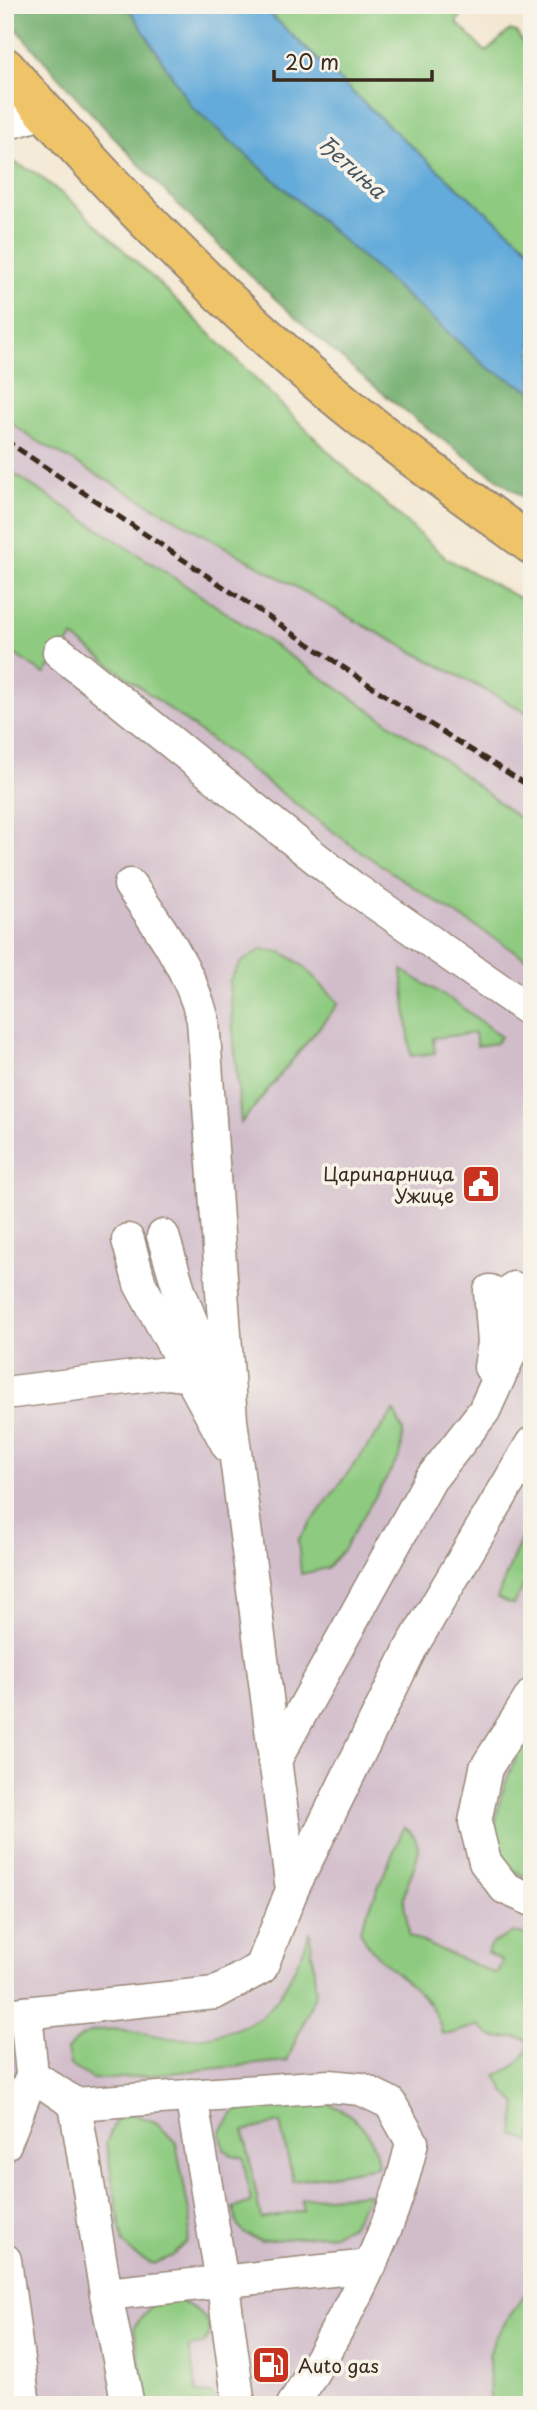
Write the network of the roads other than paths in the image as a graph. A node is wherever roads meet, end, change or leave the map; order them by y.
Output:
1 (5, 67) edge
2 (44, 112) junction
3 (5, 119) edge
4 (532, 545) edge
5 (59, 652) dead end
6 (130, 885) dead end
7 (532, 1012) edge
8 (163, 1236) dead end
9 (128, 1240) dead end
10 (502, 1290) dead end
11 (190, 1376) junction
12 (5, 1393) edge
13 (231, 1420) junction
14 (532, 1443) edge
15 (237, 1466) junction
16 (532, 1695) edge
17 (274, 1762) junction
18 (292, 1890) junction
19 (532, 1900) edge
20 (15, 2014) edge
21 (32, 2075) junction
22 (191, 2095) junction
23 (75, 2104) junction
24 (5, 2144) edge
25 (5, 2260) edge
26 (370, 2266) junction
27 (221, 2281) junction
28 (106, 2294) junction
29 (24, 2405) edge
30 (128, 2405) edge
31 (239, 2405) edge
32 (293, 2405) edge

1 - 2 main road
2 - 3 lane
2 - 4 main road
5 - 7 lane
6 - 13 lane
8 - 13 lane
9 - 11 lane
10 - 17 lane
11 - 12 lane
11 - 15 lane
13 - 15 lane
14 - 18 lane
15 - 17 lane
16 - 19 lane
17 - 18 lane
18 - 20 lane
20 - 21 lane
21 - 23 lane
21 - 24 lane
22 - 23 lane
22 - 26 lane
22 - 27 lane
23 - 28 lane
25 - 29 lane
26 - 27 lane
26 - 32 lane
27 - 28 lane
27 - 31 lane
28 - 30 lane

